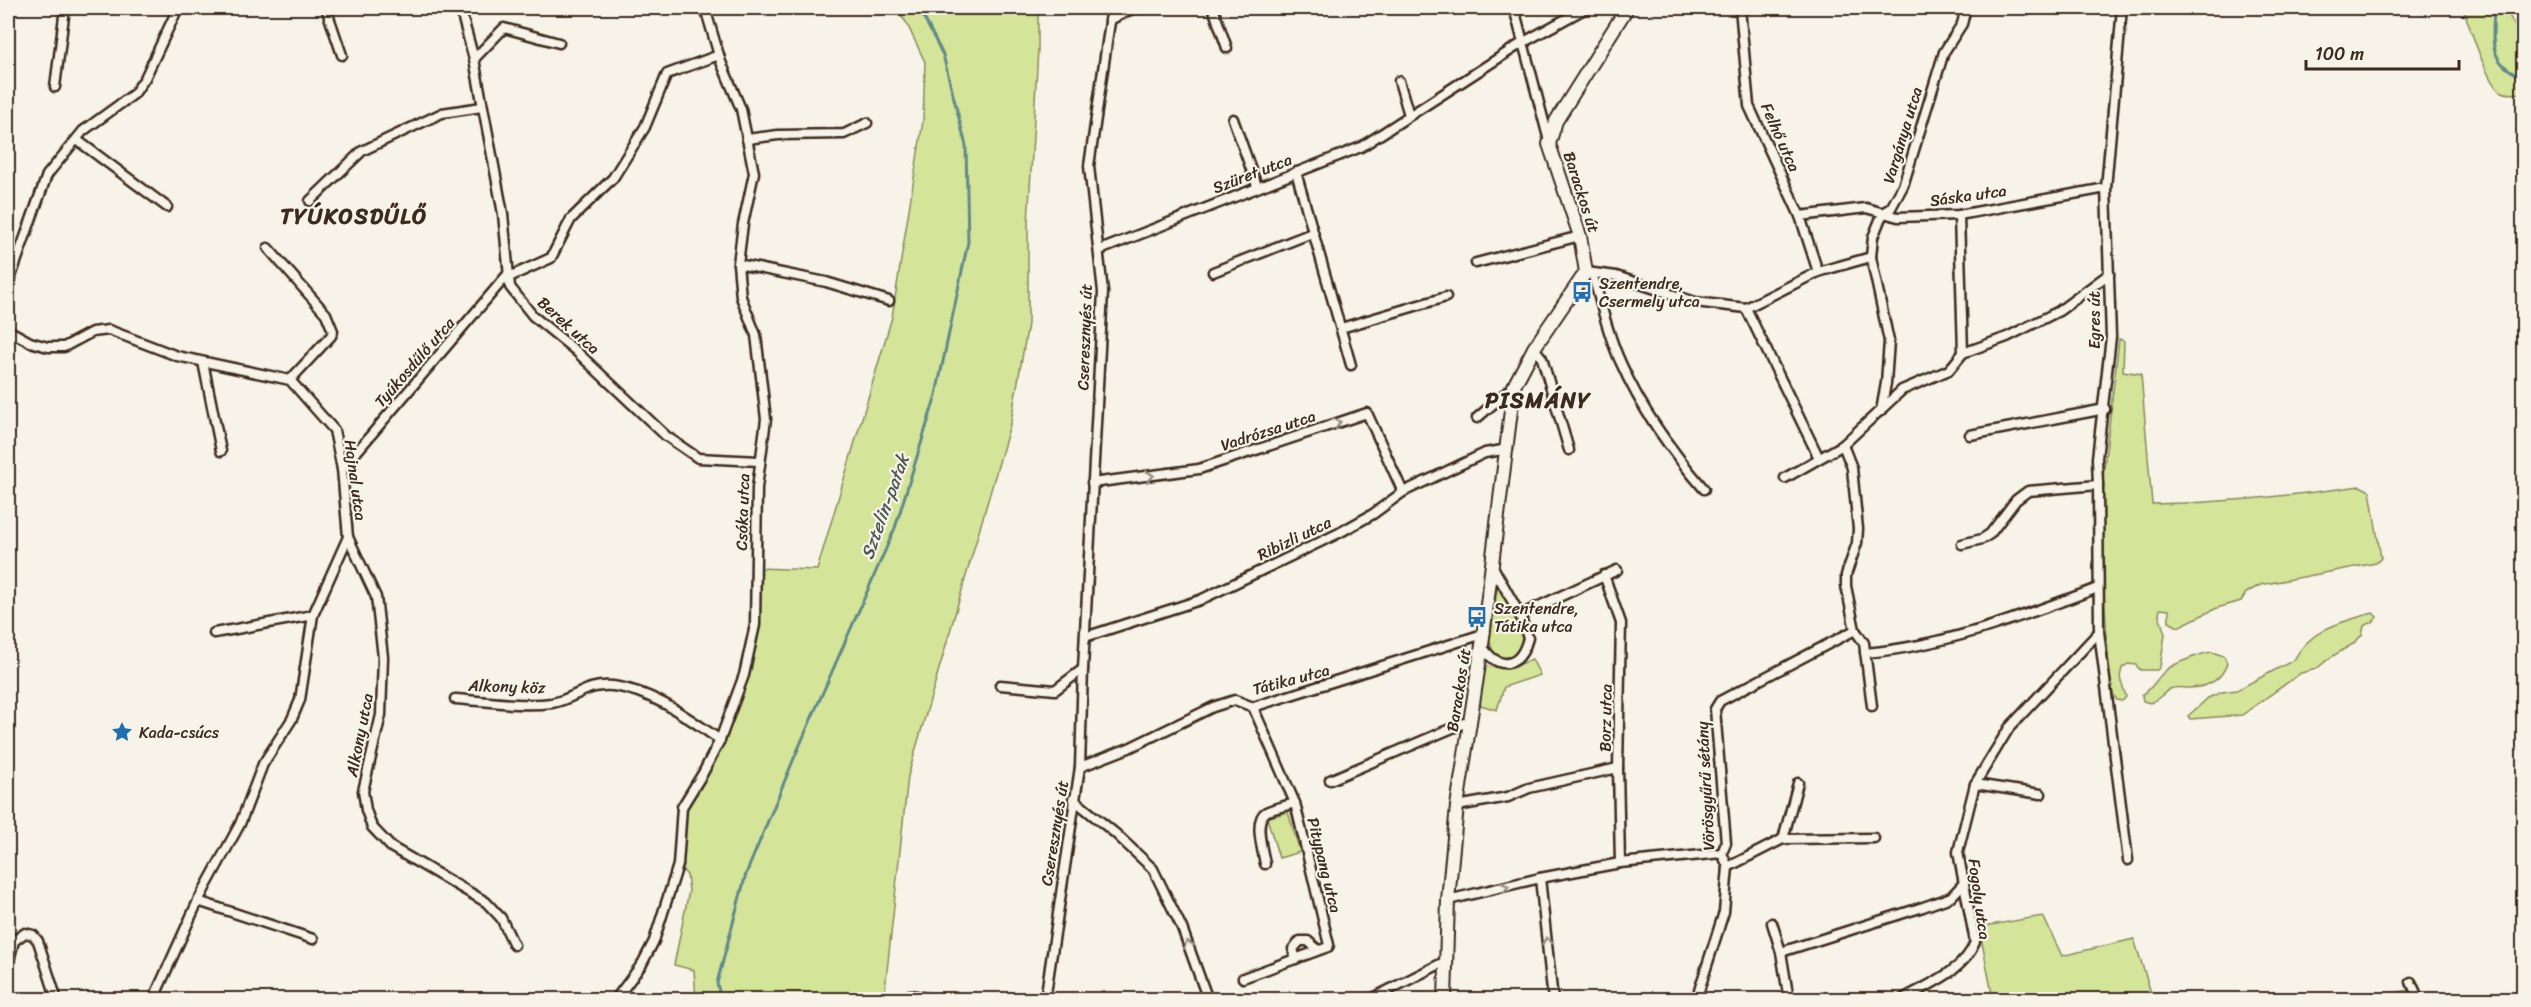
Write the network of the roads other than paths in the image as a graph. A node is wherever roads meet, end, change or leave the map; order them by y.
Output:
1 (65, 8) edge
2 (178, 8) edge
3 (326, 8) edge
4 (460, 8) edge
5 (705, 8) edge
6 (1112, 8) edge
7 (1134, 8) edge
8 (1213, 8) edge
9 (1514, 8) edge
10 (1586, 8) edge
11 (1627, 8) edge
12 (1740, 8) edge
13 (1966, 8) edge
14 (2122, 8) edge
15 (1110, 20) junction
16 (559, 43) dead end
17 (1522, 43) junction
18 (1227, 48) dead end
19 (342, 55) dead end
20 (719, 56) junction
21 (474, 59) junction
22 (1399, 81) dead end
23 (56, 87) dead end
24 (482, 107) junction
25 (1409, 115) junction
26 (1233, 119) dead end
27 (867, 123) dead end
28 (747, 139) junction
29 (77, 140) junction
30 (1550, 144) junction
31 (1296, 172) junction
32 (1257, 186) junction
33 (2106, 188) junction
34 (310, 201) dead end
35 (167, 207) dead end
36 (1884, 212) junction
37 (1959, 215) junction
38 (1800, 216) junction
39 (1312, 233) junction
40 (1580, 236) junction
41 (268, 248) dead end
42 (1100, 250) junction
43 (1871, 257) junction
44 (1476, 263) dead end
45 (738, 264) junction
46 (1213, 272) dead end
47 (1589, 272) junction
48 (1818, 272) junction
49 (2109, 274) junction
50 (509, 276) junction
51 (8, 285) edge
52 (1446, 297) dead end
53 (889, 301) dead end
54 (1746, 308) junction
55 (1341, 328) junction
56 (8, 330) edge
57 (1534, 348) junction
58 (1963, 352) junction
59 (202, 362) junction
60 (1351, 364) dead end
61 (290, 380) junction
62 (1514, 386) junction
63 (2104, 409) junction
64 (1881, 411) junction
65 (1478, 418) dead end
66 (1970, 435) dead end
67 (1843, 445) junction
68 (1508, 449) junction
69 (1569, 450) dead end
70 (220, 451) dead end
71 (1819, 458) junction
72 (759, 461) junction
73 (342, 469) junction
74 (1785, 478) dead end
75 (1092, 483) junction
76 (2098, 485) junction
77 (1704, 489) dead end
78 (1403, 492) junction
79 (348, 537) junction
80 (1962, 544) dead end
81 (1492, 565) junction
82 (1617, 570) dead end
83 (1604, 575) junction
84 (2098, 588) junction
85 (312, 615) junction
86 (1520, 615) junction
87 (1855, 630) junction
88 (2099, 632) junction
89 (214, 633) dead end
90 (1085, 637) junction
91 (1482, 640) junction
92 (1865, 653) junction
93 (1083, 669) junction
94 (1000, 685) dead end
95 (455, 699) dead end
96 (1872, 706) dead end
97 (1253, 708) junction
98 (1469, 722) junction
99 (720, 740) junction
100 (1080, 767) junction
101 (1618, 768) junction
102 (1330, 780) dead end
103 (1798, 783) dead end
104 (1975, 784) junction
105 (2041, 794) dead end
106 (1073, 799) junction
107 (1295, 803) junction
108 (1457, 806) junction
109 (1874, 838) dead end
110 (1783, 839) junction
111 (1722, 853) junction
112 (2128, 860) dead end
113 (1620, 863) junction
114 (1265, 864) dead end
115 (1728, 867) junction
116 (1540, 878) junction
117 (1964, 883) junction
118 (1448, 900) junction
119 (198, 901) junction
120 (1772, 923) dead end
121 (313, 939) dead end
122 (514, 945) dead end
123 (1318, 950) junction
124 (1781, 952) junction
125 (1296, 959) junction
126 (1446, 961) junction
127 (8, 965) edge
128 (1243, 978) dead end
129 (2411, 982) dead end
130 (910, 995) dead end
131 (57, 999) edge
132 (153, 999) edge
133 (615, 999) edge
134 (938, 999) edge
135 (1045, 999) edge
136 (1208, 999) edge
137 (1369, 999) edge
138 (1445, 999) edge
139 (1553, 999) edge
140 (1696, 999) edge
141 (1789, 999) edge
142 (1901, 999) edge
143 (2419, 999) edge

1 - 23 street
2 - 29 street
3 - 19 street
4 - 21 street, Berek utca
5 - 20 street, Csóka utca
6 - 15 street, Cseresznyés út
7 - 15 street
8 - 18 street
9 - 17 street
10 - 17 street, Szüret utca
11 - 30 street, Barackos út
12 - 38 street, Felhő utca
13 - 36 street, Vargánya utca
14 - 33 street, Egres út
15 - 42 street, Cseresznyés út
16 - 21 street
17 - 25 street, Szüret utca
17 - 30 street
20 - 28 street, Csóka utca
20 - 50 street, Tyúkosdűlő utca
21 - 24 street, Berek utca
22 - 25 street
24 - 34 street
24 - 50 street, Berek utca
25 - 31 street, Szüret utca
26 - 32 street
27 - 28 street
28 - 45 street, Csóka utca
29 - 35 street
29 - 51 street
30 - 40 street, Barackos út
31 - 32 street, Szüret utca
31 - 39 street
32 - 42 street, Szüret utca
33 - 37 street, Sáska utca
33 - 49 street, Egres út
36 - 37 street, Sáska utca
36 - 38 street, Sáska utca
36 - 43 street, Vargánya utca
37 - 58 street
38 - 48 street, Felhő utca
39 - 46 street
39 - 55 street
40 - 44 street
40 - 47 street, Barackos út
41 - 61 street
42 - 75 street, Cseresznyés út
43 - 48 street
43 - 64 street, Vargánya utca
45 - 53 street
45 - 72 street, Csóka utca
47 - 54 street
47 - 57 street, Barackos út
47 - 77 street
48 - 54 street
49 - 58 street
49 - 63 street, Egres út
50 - 72 street, Berek utca
50 - 73 street, Tyúkosdűlő utca
52 - 55 street
54 - 71 street
55 - 60 street
56 - 59 street
57 - 62 street, Barackos út
57 - 69 street
58 - 64 street
59 - 61 street
59 - 70 street
61 - 73 street, Hajnal utca
62 - 65 street, Barackos út
62 - 68 street, Barackos út
63 - 66 street
63 - 76 street, Egres út
64 - 67 street
67 - 71 street
67 - 87 street
68 - 78 street, Ribizli utca
68 - 81 street, Barackos út
71 - 74 street
72 - 99 street, Csóka utca
73 - 79 street, Hajnal utca
75 -> 78 street, Vadrózsa utca
75 - 90 street, Cseresznyés út
76 - 80 street
76 - 84 street, Egres út
78 - 90 street, Ribizli utca
79 - 85 street, Hajnal utca
79 - 122 street, Alkony utca
81 - 86 street
81 - 91 street, Barackos út
82 - 83 street
83 - 86 street
83 - 101 street, Borz utca
84 - 88 street, Egres út
84 - 92 street
85 - 89 street
85 - 119 street, Hajnal utca
86 - 91 street
87 - 92 street
87 - 111 street, Vörösgyűrű sétány
88 - 104 street, Fogoly utca
88 - 112 street, Egres út
90 - 93 street, Cseresznyés út
91 - 97 street, Tátika utca
91 - 98 street, Barackos út
92 - 96 street
93 - 94 street
93 - 100 street, Cseresznyés út
95 - 99 street, Alkony köz
97 - 100 street, Tátika utca
97 - 107 street, Pitypang utca
98 - 102 street
98 - 108 street, Barackos út
99 - 133 street, Csóka utca
100 - 106 street, Cseresznyés út
101 - 108 street
101 - 113 street, Borz utca
103 - 110 street
104 - 105 street
104 - 117 street, Fogoly utca
106 - 135 street, Cseresznyés út
136 -> 106 street
107 - 114 street
107 - 123 street, Pitypang utca
108 - 118 street, Barackos út
109 - 110 street
110 - 115 street
111 - 113 street
111 - 115 street, Vörösgyűrű sétány
113 - 116 street
115 - 140 street, Vörösgyűrű sétány
118 -> 116 street
139 -> 116 street
117 - 124 street
117 - 142 street, Fogoly utca
118 - 126 street, Barackos út
119 - 121 street
119 - 132 street, Hajnal utca
120 - 124 street
123 - 125 street
123 - 125 street
124 - 141 street
125 - 128 street
126 - 137 street
126 - 138 street, Barackos út
127 - 131 street
129 - 143 street
130 - 134 street

